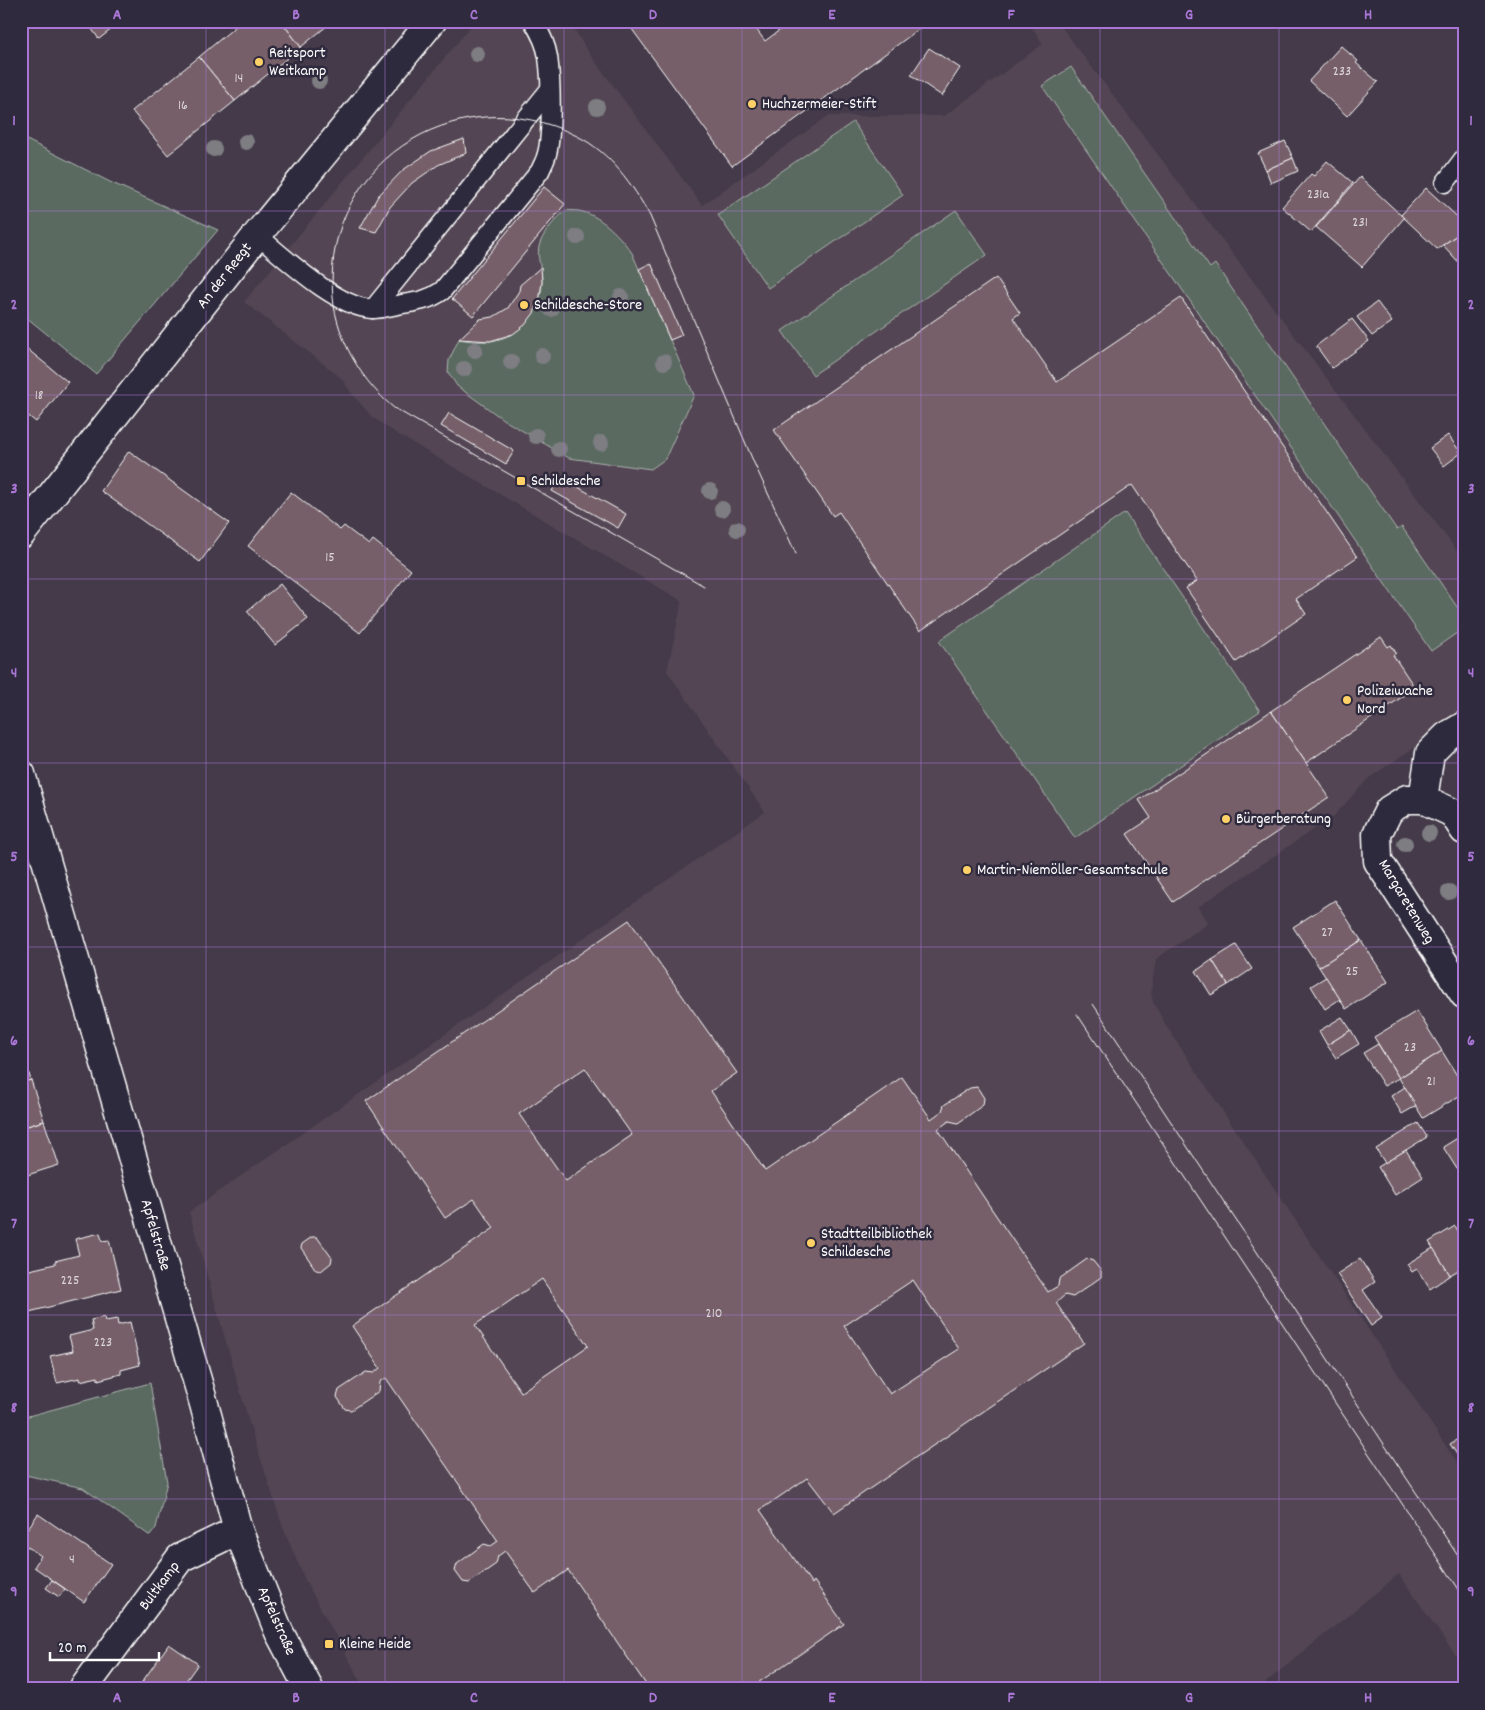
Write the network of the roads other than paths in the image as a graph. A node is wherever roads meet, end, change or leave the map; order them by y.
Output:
1 (432, 21) edge
2 (533, 21) edge
3 (550, 89) junction
4 (1464, 158) edge
5 (1445, 182) dead end
6 (257, 235) junction
7 (374, 309) junction
8 (21, 534) edge
9 (1464, 726) edge
10 (22, 779) edge
11 (1423, 799) junction
12 (1464, 830) edge
13 (1464, 994) edge
14 (238, 1530) junction
15 (83, 1689) edge
16 (309, 1689) edge

1 - 6 street, An der Reegt
2 - 3 lane
3 - 7 lane
3 - 7 lane
4 - 5 lane
6 - 7 lane
6 - 8 street, An der Reegt
9 - 11 street
10 - 14 street, Apfelstraße
11 - 12 street
11 - 13 street, Margaretenweg
14 - 15 street, Bultkamp
14 - 16 street, Apfelstraße

